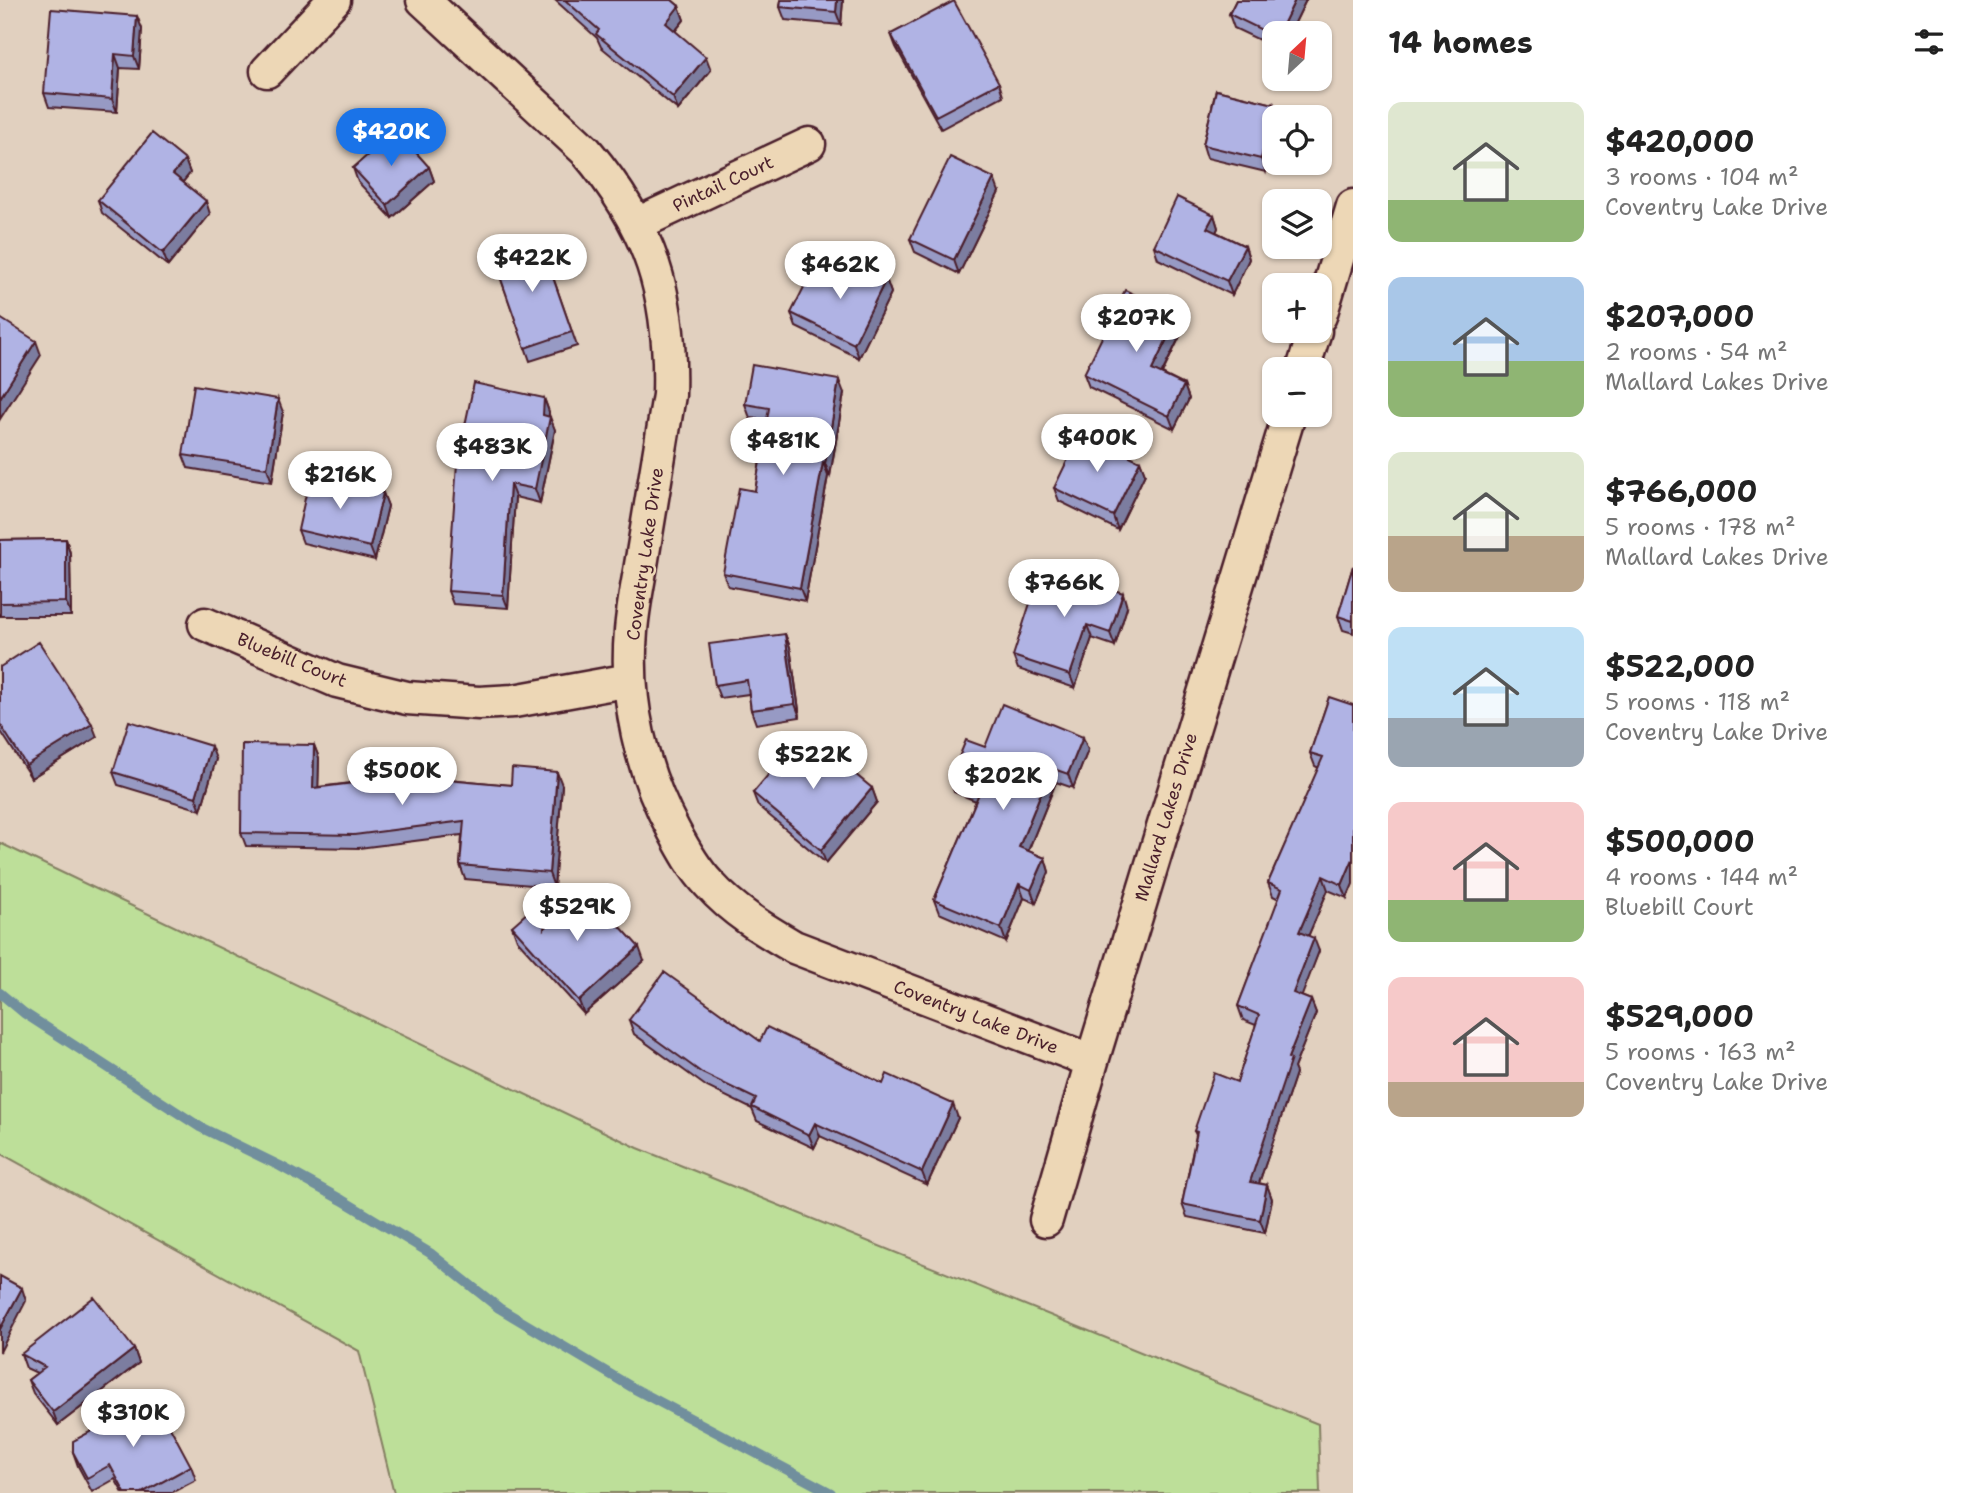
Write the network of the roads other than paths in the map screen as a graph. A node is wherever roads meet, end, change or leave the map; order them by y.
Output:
1 (334, 0) edge
2 (423, 0) edge
3 (267, 71) dead end
4 (809, 144) dead end
5 (1353, 206) edge
6 (637, 225) junction
7 (1332, 276) edge
8 (1285, 427) edge
9 (205, 624) dead end
10 (630, 680) junction
11 (1092, 1061) junction
12 (1046, 1220) dead end

1 - 3 street
2 - 6 street, Coventry Lake Drive
4 - 6 street, Pintail Court
5 - 7 street
6 - 10 street, Coventry Lake Drive
8 - 11 street, Mallard Lakes Drive
9 - 10 street, Bluebill Court
10 - 11 street, Coventry Lake Drive
11 - 12 street, Mallard Lakes Drive

